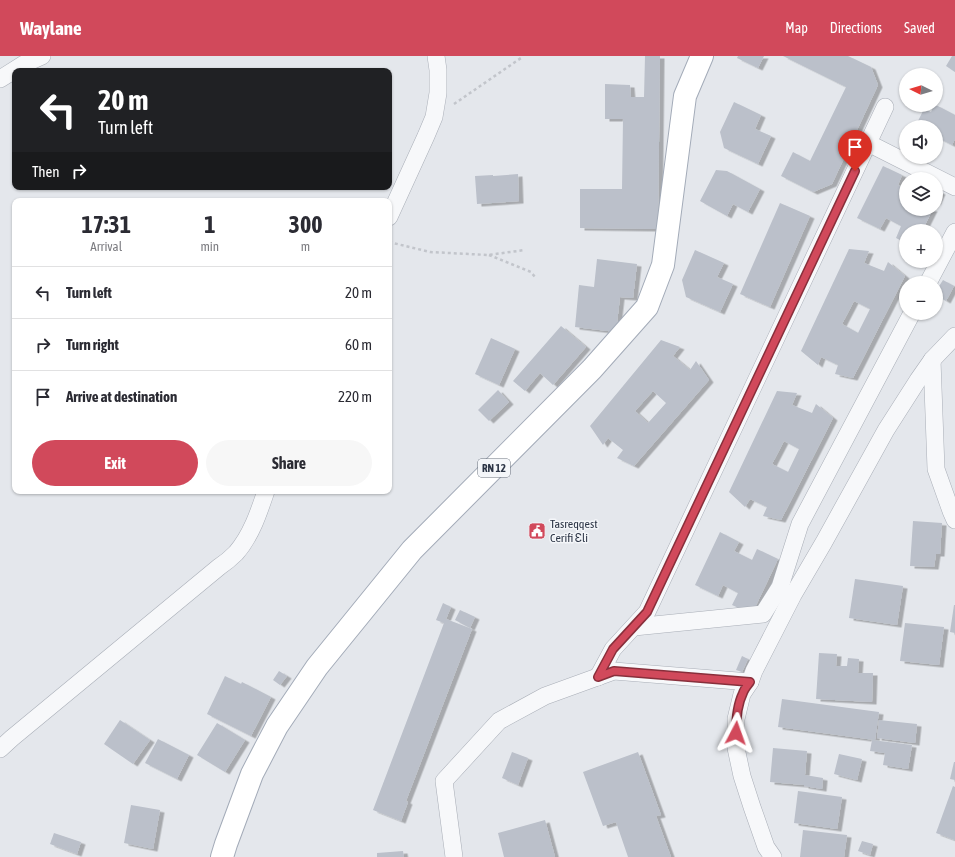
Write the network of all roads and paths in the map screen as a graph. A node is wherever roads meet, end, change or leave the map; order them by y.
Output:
1 (42, 56) edge
2 (436, 56) edge
3 (522, 56) edge
4 (702, 56) edge
5 (18, 68) edge
6 (12, 72) edge
7 (0, 79) edge
8 (885, 107) dead end
9 (434, 117) junction
10 (868, 143) junction
11 (955, 188) edge
12 (392, 210) edge
13 (955, 232) edge
14 (392, 243) edge
15 (525, 250) dead end
16 (488, 255) junction
17 (932, 276) edge
18 (535, 277) dead end
19 (908, 320) edge
20 (955, 336) edge
21 (932, 360) junction
22 (265, 494) edge
23 (955, 520) edge
24 (634, 627) junction
25 (598, 677) junction
26 (750, 682) junction
27 (0, 749) edge
28 (222, 857) edge
29 (454, 857) edge
30 (773, 857) edge

1 - 5 street
2 - 9 street
3 - 9 path
4 - 28 main road, RN 12
6 - 7 street
8 - 10 street
9 - 12 street
10 - 11 street
10 - 24 street
13 - 17 street
14 - 16 path
15 - 16 path
16 - 18 path
19 - 24 street
20 - 21 street
21 - 23 street
21 - 26 street
22 - 27 street
24 - 25 street
25 - 26 street
25 - 29 street
26 - 30 street

